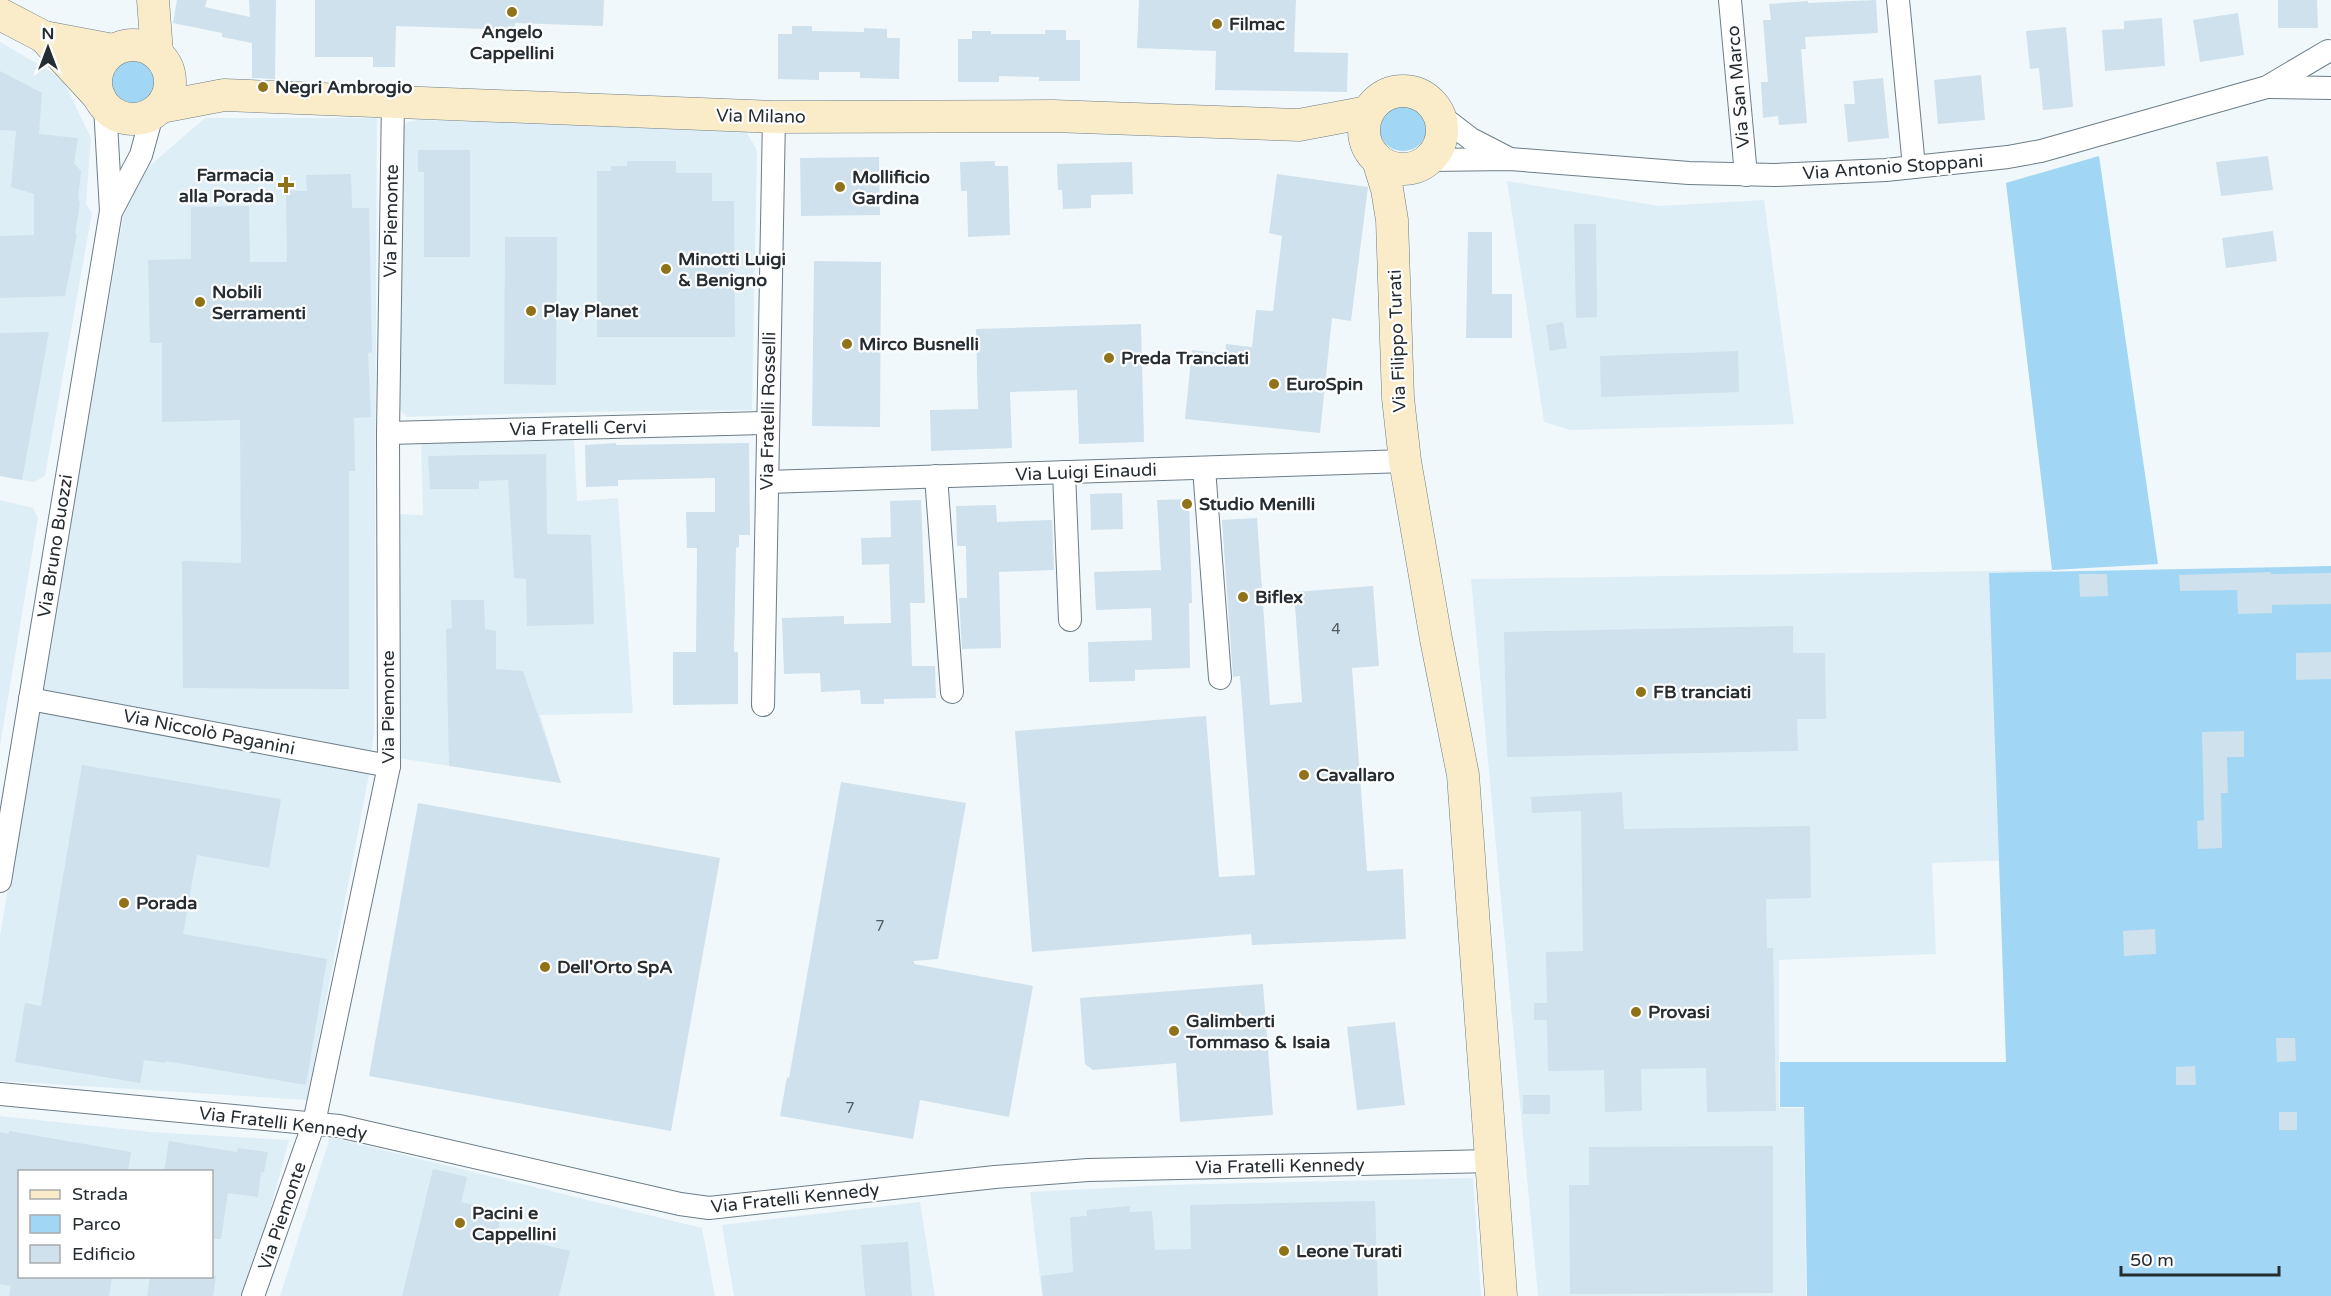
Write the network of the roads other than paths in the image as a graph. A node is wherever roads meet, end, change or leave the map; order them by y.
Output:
1 (144, 0) edge
2 (153, 0) edge
3 (1730, 0) edge
4 (1898, 0) edge
5 (0, 14) edge
6 (44, 37) junction
7 (118, 48) junction
8 (2330, 55) edge
9 (163, 60) junction
10 (2267, 87) junction
11 (2331, 88) edge
12 (224, 95) junction
13 (393, 100) junction
14 (102, 102) junction
15 (156, 111) junction
16 (1368, 112) junction
17 (1441, 116) junction
18 (774, 117) junction
19 (1299, 125) junction
20 (1374, 155) junction
21 (1510, 159) junction
22 (1423, 163) junction
23 (1914, 167) junction
24 (1746, 175) junction
25 (111, 212) junction
26 (1392, 220) junction
27 (768, 423) junction
28 (388, 433) junction
29 (1405, 461) junction
30 (1204, 468) junction
31 (1064, 472) junction
32 (936, 477) junction
33 (767, 482) junction
34 (1070, 620) dead end
35 (1220, 678) dead end
36 (952, 692) dead end
37 (30, 699) junction
38 (764, 705) dead end
39 (389, 766) junction
40 (0, 881) edge
41 (0, 1094) edge
42 (314, 1123) junction
43 (1492, 1161) junction
44 (253, 1296) edge
45 (1501, 1296) edge

1 - 7 street
2 - 9 street
3 - 24 street, Via San Marco
4 - 23 street
5 - 6 street
6 - 7 street
6 - 14 street
7 - 9 street
7 - 14 street
8 - 10 street, Via Antonio Stoppani
9 - 12 street, Via Milano
9 - 15 street
10 - 11 street, Via Antonio Stoppani
10 - 23 street, Via Antonio Stoppani
12 - 13 street, Via Milano
12 - 15 street, Via Milano
13 - 18 street, Via Milano
13 - 28 street, Via Piemonte
14 - 15 street
14 - 25 street, Via Bruno Buozzi
15 - 25 street, Via Bruno Buozzi
16 - 17 street
16 - 19 street, Via Milano
16 - 20 street
17 - 21 street, Via Antonio Stoppani
17 - 22 street
18 - 19 street, Via Milano
18 - 27 street, Via Fratelli Rosselli
19 - 20 street, Via Milano
20 - 22 street
20 - 26 street, Via Filippo Turati
21 - 22 street, Via Antonio Stoppani
21 - 24 street, Via Antonio Stoppani
22 - 26 street, Via Filippo Turati
23 - 24 street, Via Antonio Stoppani
25 - 37 street, Via Bruno Buozzi
26 - 29 street, Via Filippo Turati
27 - 28 street, Via Fratelli Cervi
27 - 33 street, Via Fratelli Rosselli
28 - 39 street, Via Piemonte
29 - 30 street, Via Luigi Einaudi
29 - 43 street, Via Filippo Turati
30 - 31 street, Via Luigi Einaudi
30 - 35 street
31 - 32 street, Via Luigi Einaudi
31 - 34 street
32 - 33 street, Via Luigi Einaudi
32 - 36 street
33 - 38 street, Via Fratelli Rosselli
37 - 39 street, Via Niccolò Paganini
37 - 40 street, Via Bruno Buozzi
39 - 42 street, Via Piemonte
41 - 42 street, Via Fratelli Kennedy
42 - 43 street, Via Fratelli Kennedy
42 - 44 street, Via Piemonte
43 - 45 street, Via Filippo Turati

